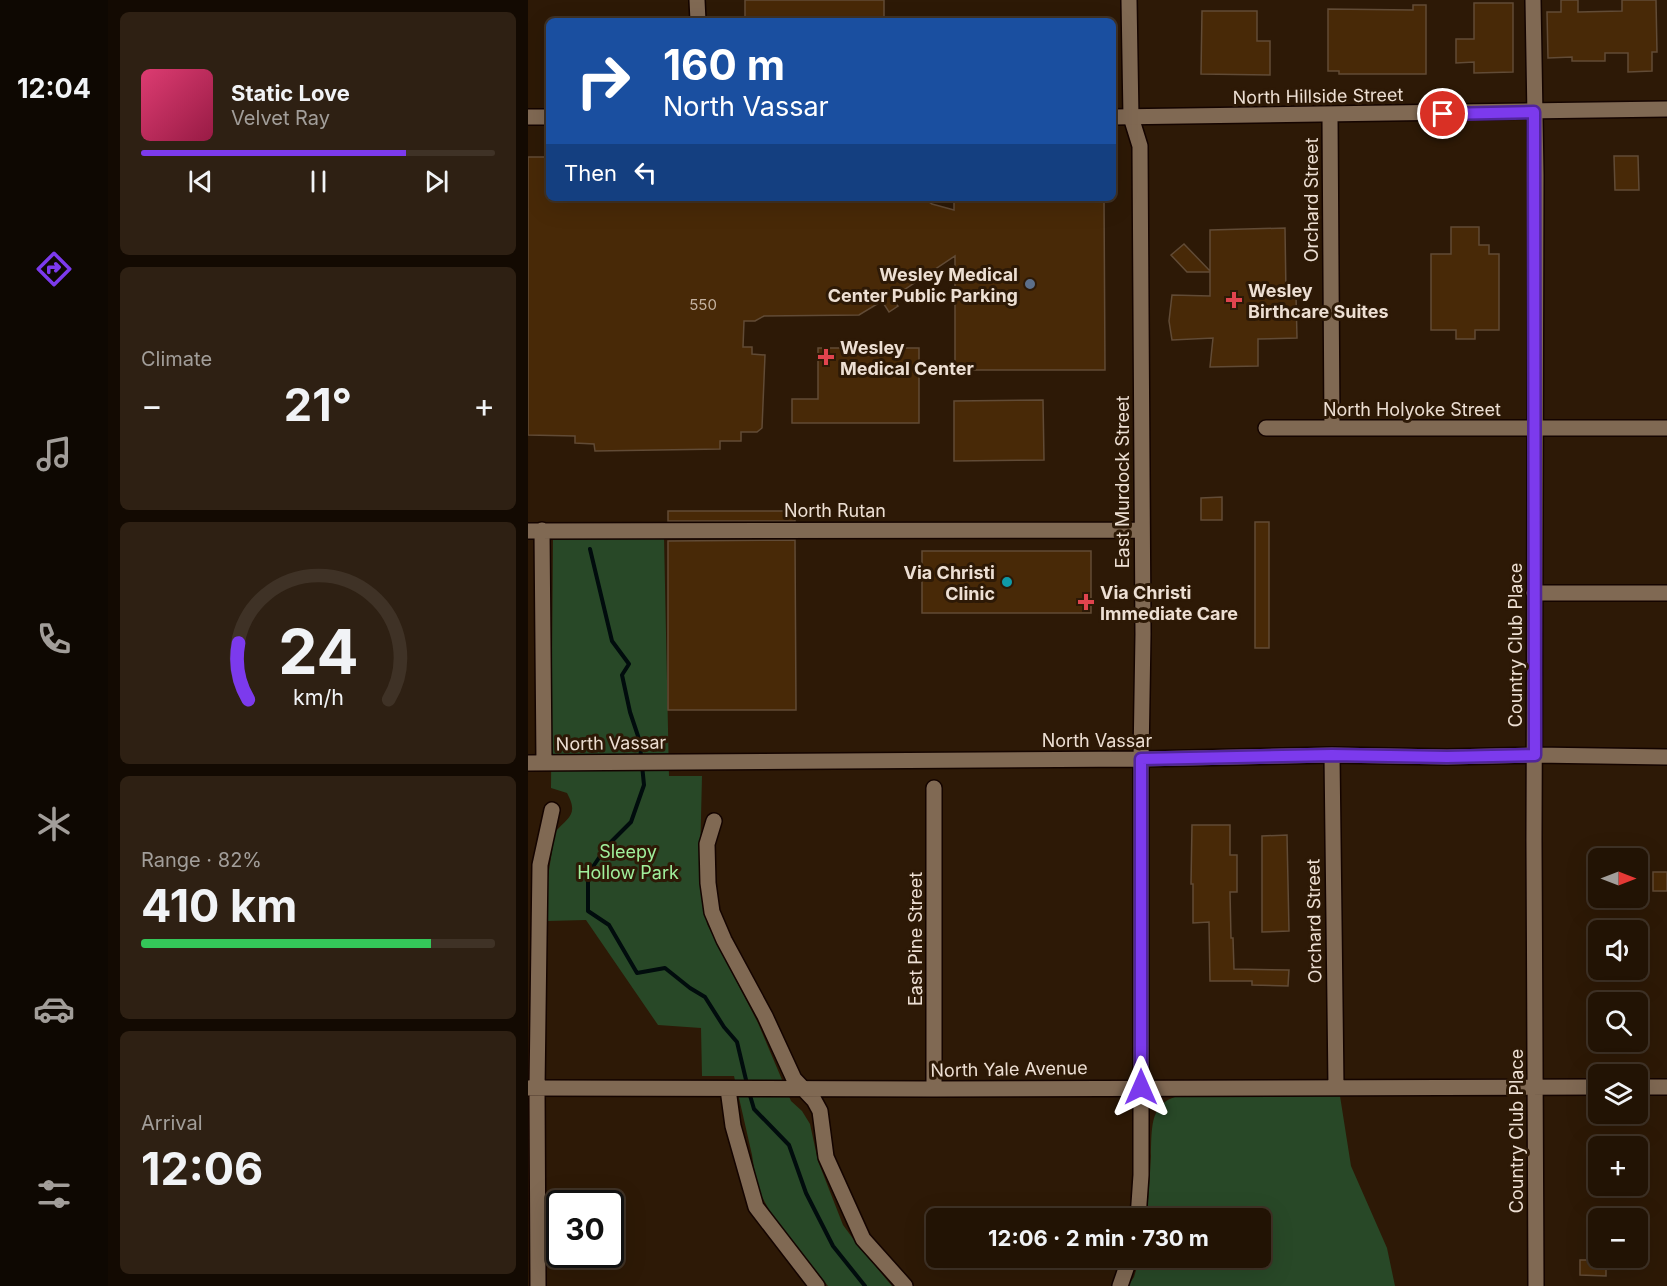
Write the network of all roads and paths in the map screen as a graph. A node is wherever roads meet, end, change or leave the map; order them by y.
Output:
1 (697, 0) edge
2 (1130, 0) edge
3 (1533, 0) edge
4 (698, 18) edge
5 (1667, 109) edge
6 (1534, 112) junction
7 (1330, 115) junction
8 (528, 117) edge
9 (546, 117) edge
10 (1116, 117) edge
11 (1131, 117) junction
12 (1266, 428) dead end
13 (1332, 428) junction
14 (1667, 428) edge
15 (1535, 429) junction
16 (535, 530) edge
17 (1142, 530) junction
18 (1534, 593) junction
19 (1667, 593) edge
20 (1332, 755) junction
21 (1535, 755) junction
22 (1667, 757) edge
23 (1141, 759) junction
24 (544, 763) junction
25 (528, 764) edge
26 (934, 788) dead end
27 (552, 810) dead end
28 (714, 821) dead end
29 (1141, 1087) junction
30 (1336, 1087) junction
31 (1536, 1087) junction
32 (1588, 1087) edge
33 (1648, 1087) edge
34 (1667, 1087) edge
35 (532, 1088) edge
36 (730, 1089) junction
37 (805, 1089) junction
38 (934, 1089) junction
39 (1139, 1208) edge
40 (1126, 1268) edge
41 (538, 1286) edge
42 (817, 1286) edge
43 (905, 1286) edge
44 (1120, 1286) edge
45 (1536, 1286) edge

1 - 4 street
2 - 11 street, East Murdock Street
3 - 6 street, Country Club Place
5 - 6 street, North Hillside Street
6 - 7 street, North Hillside Street
6 - 15 street, Country Club Place
7 - 11 street, North Hillside Street
7 - 13 street, Orchard Street
8 - 9 street
10 - 11 street, North Hillside Street
11 - 17 street, East Murdock Street
12 - 13 street, North Holyoke Street
13 - 15 street, North Holyoke Street
14 - 15 street, North Holyoke Street
15 - 18 street, Country Club Place
16 - 17 street, North Rutan
16 - 24 street
17 - 23 street, East Murdock Street
18 - 19 street
18 - 21 street, Country Club Place
20 - 21 street, North Vassar
20 - 23 street, North Vassar
20 - 30 street, Orchard Street
21 - 22 street, North Vassar
21 - 31 street, Country Club Place
23 - 24 street, North Vassar
23 - 29 street, East Murdock Street
24 - 25 street, North Vassar
26 - 38 street, East Pine Street
27 - 35 street
28 - 37 street
29 - 30 street, North Yale Avenue
29 - 38 street, North Yale Avenue
29 - 39 street, East Murdock Street
30 - 31 street, North Yale Avenue
31 - 32 street, North Yale Avenue
31 - 45 street, Country Club Place
33 - 34 street
35 - 36 street, North Yale Avenue
35 - 41 street
36 - 37 street, North Yale Avenue
36 - 42 street
37 - 38 street, North Yale Avenue
37 - 43 street
40 - 44 street

